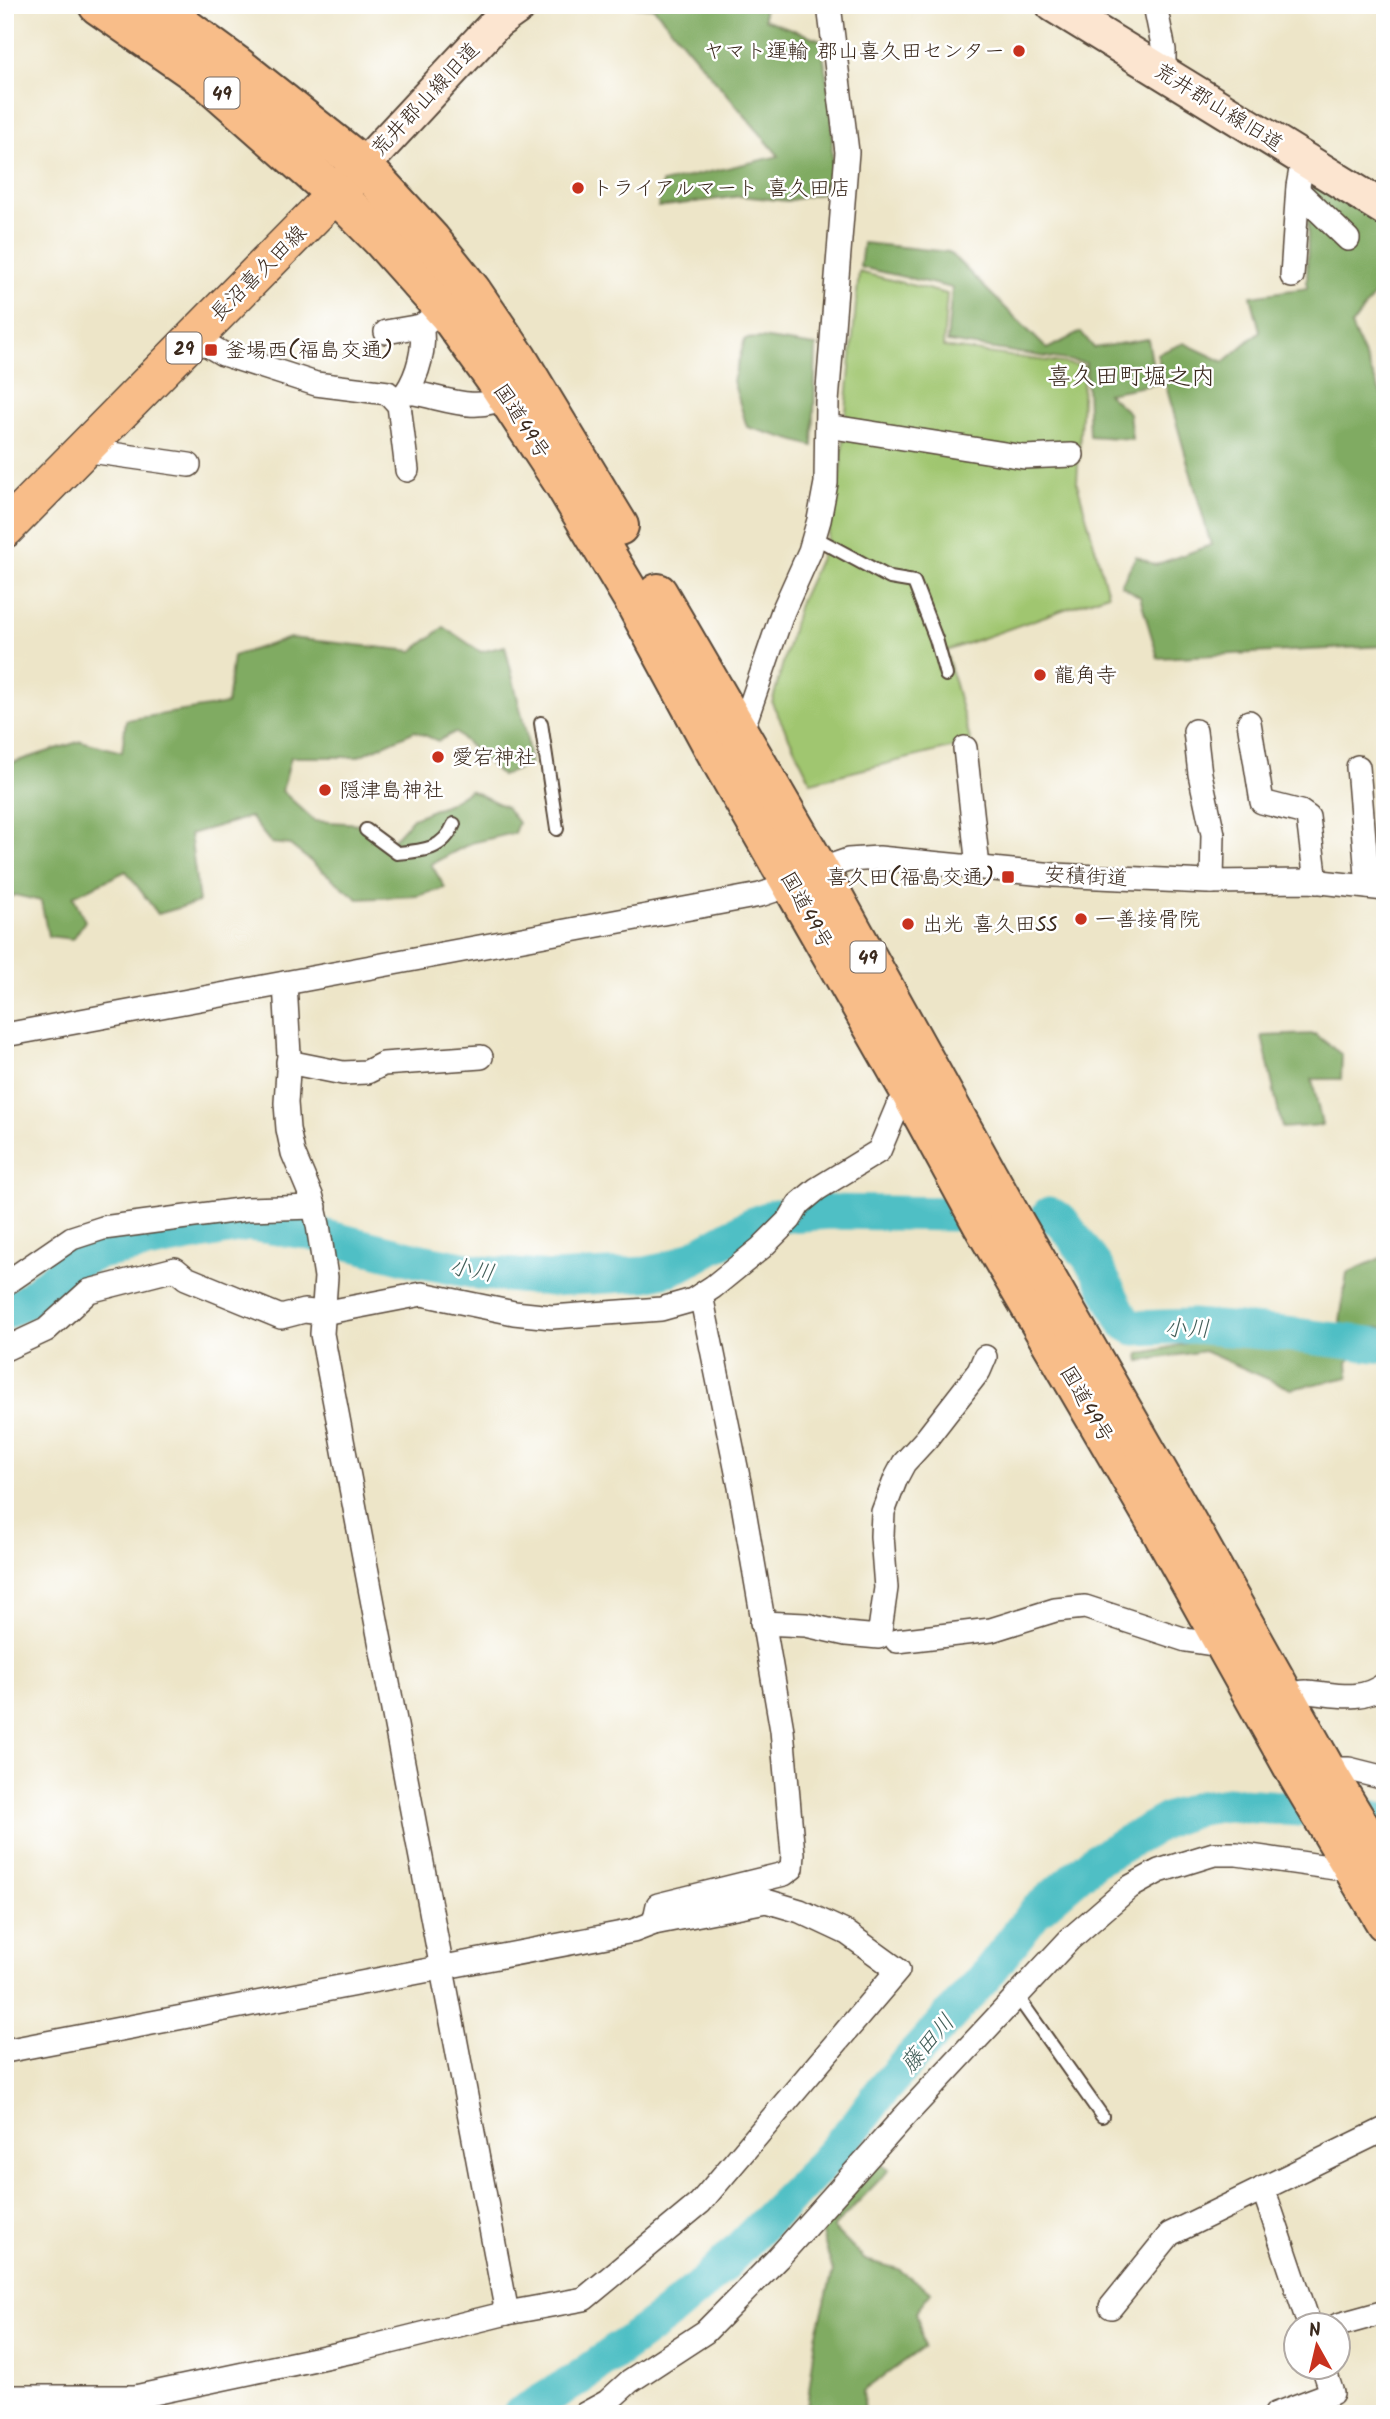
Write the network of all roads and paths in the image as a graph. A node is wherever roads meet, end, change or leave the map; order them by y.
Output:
1 (98, 5) edge
2 (154, 5) edge
3 (521, 5) edge
4 (829, 5) edge
5 (1053, 5) edge
6 (1155, 5) edge
7 (1164, 74) junction
8 (1303, 159) junction
9 (363, 166) junction
10 (1298, 191) junction
11 (336, 194) junction
12 (1385, 209) edge
13 (1348, 239) dead end
14 (1292, 276) dead end
15 (432, 318) junction
16 (386, 332) dead end
17 (194, 337) junction
18 (505, 396) junction
19 (401, 397) junction
20 (827, 426) junction
21 (83, 450) junction
22 (1072, 455) dead end
23 (189, 465) dead end
24 (407, 470) dead end
25 (5, 529) edge
26 (814, 537) junction
27 (947, 675) dead end
28 (1249, 722) dead end
29 (541, 723) dead end
30 (738, 729) junction
31 (1195, 731) dead end
32 (965, 748) dead end
33 (1358, 767) dead end
34 (454, 824) dead end
35 (557, 829) dead end
36 (366, 830) dead end
37 (978, 867) junction
38 (806, 877) junction
39 (1212, 881) junction
40 (1316, 882) junction
41 (1376, 888) edge
42 (285, 984) junction
43 (5, 1035) edge
44 (481, 1057) dead end
45 (288, 1062) junction
46 (910, 1092) junction
47 (317, 1216) junction
48 (5, 1284) edge
49 (701, 1295) junction
50 (323, 1313) junction
51 (5, 1349) edge
52 (985, 1357) dead end
53 (762, 1623) junction
54 (897, 1641) dead end
55 (1226, 1646) junction
56 (1385, 1684) edge
57 (1285, 1697) junction
58 (1318, 1774) junction
59 (1385, 1778) edge
60 (1367, 1864) edge
61 (1385, 1922) edge
62 (654, 1923) junction
63 (442, 1967) junction
64 (1017, 1996) junction
65 (5, 2051) edge
66 (1102, 2116) dead end
67 (1385, 2129) edge
68 (1263, 2188) junction
69 (1111, 2307) dead end
70 (1304, 2310) edge
71 (1385, 2312) edge
72 (508, 2314) junction
73 (1352, 2321) edge
74 (1328, 2380) edge
75 (5, 2397) edge
76 (1319, 2407) edge
77 (594, 2412) edge
78 (1276, 2414) edge

1 - 11 highway, 国道49号 / 49
2 - 9 highway, 国道49号 / 49
3 - 9 street, 荒井郡山線旧道
4 - 20 street
5 - 7 street, 荒井郡山線旧道
6 - 7 street
7 - 8 street, 荒井郡山線旧道
8 - 10 street
8 - 12 street, 荒井郡山線旧道
9 - 11 main road, 長沼喜久田線 / 29
9 - 30 highway, 国道49号 / 49
10 - 13 street
10 - 14 street
11 - 15 highway, 国道49号 / 49
11 - 17 main road, 長沼喜久田線 / 29
15 - 16 street
15 - 18 highway, 国道49号 / 49
15 - 19 street
17 - 19 street
17 - 21 main road, 長沼喜久田線 / 29
18 - 19 street
18 - 38 highway, 国道49号 / 49
19 - 24 street
20 - 22 street
20 - 26 street
21 - 23 street
21 - 25 main road, 長沼喜久田線 / 29
26 - 27 lane
26 - 30 street
28 - 40 street
29 - 35 lane
30 - 38 highway, 国道49号 / 49
31 - 39 street
32 - 37 street
33 - 41 street
34 - 36 lane
37 - 38 street, 安積街道
37 - 39 street, 安積街道
38 - 42 street, 安積街道
38 - 46 highway, 国道49号 / 49
38 - 57 highway, 国道49号 / 49
39 - 40 street, 安積街道
40 - 41 street, 安積街道
42 - 43 street, 安積街道
42 - 45 street
44 - 45 street
45 - 47 street
46 - 49 street
46 - 55 highway, 国道49号 / 49
47 - 48 street
47 - 50 street
49 - 50 street
49 - 53 street
50 - 51 street
50 - 63 street
52 - 53 street
53 - 62 street
54 - 55 street
55 - 58 highway, 国道49号 / 49
56 - 57 street
57 - 58 highway, 国道49号 / 49
58 - 59 street
58 - 60 highway, 国道49号 / 49
60 - 61 highway, 国道49号 / 49
60 - 64 street
62 - 63 street
62 - 72 street
63 - 65 street
63 - 72 street
64 - 66 lane
64 - 77 street
67 - 68 street
68 - 69 street
68 - 70 street
71 - 73 street
72 - 75 street
74 - 76 street
76 - 78 street

